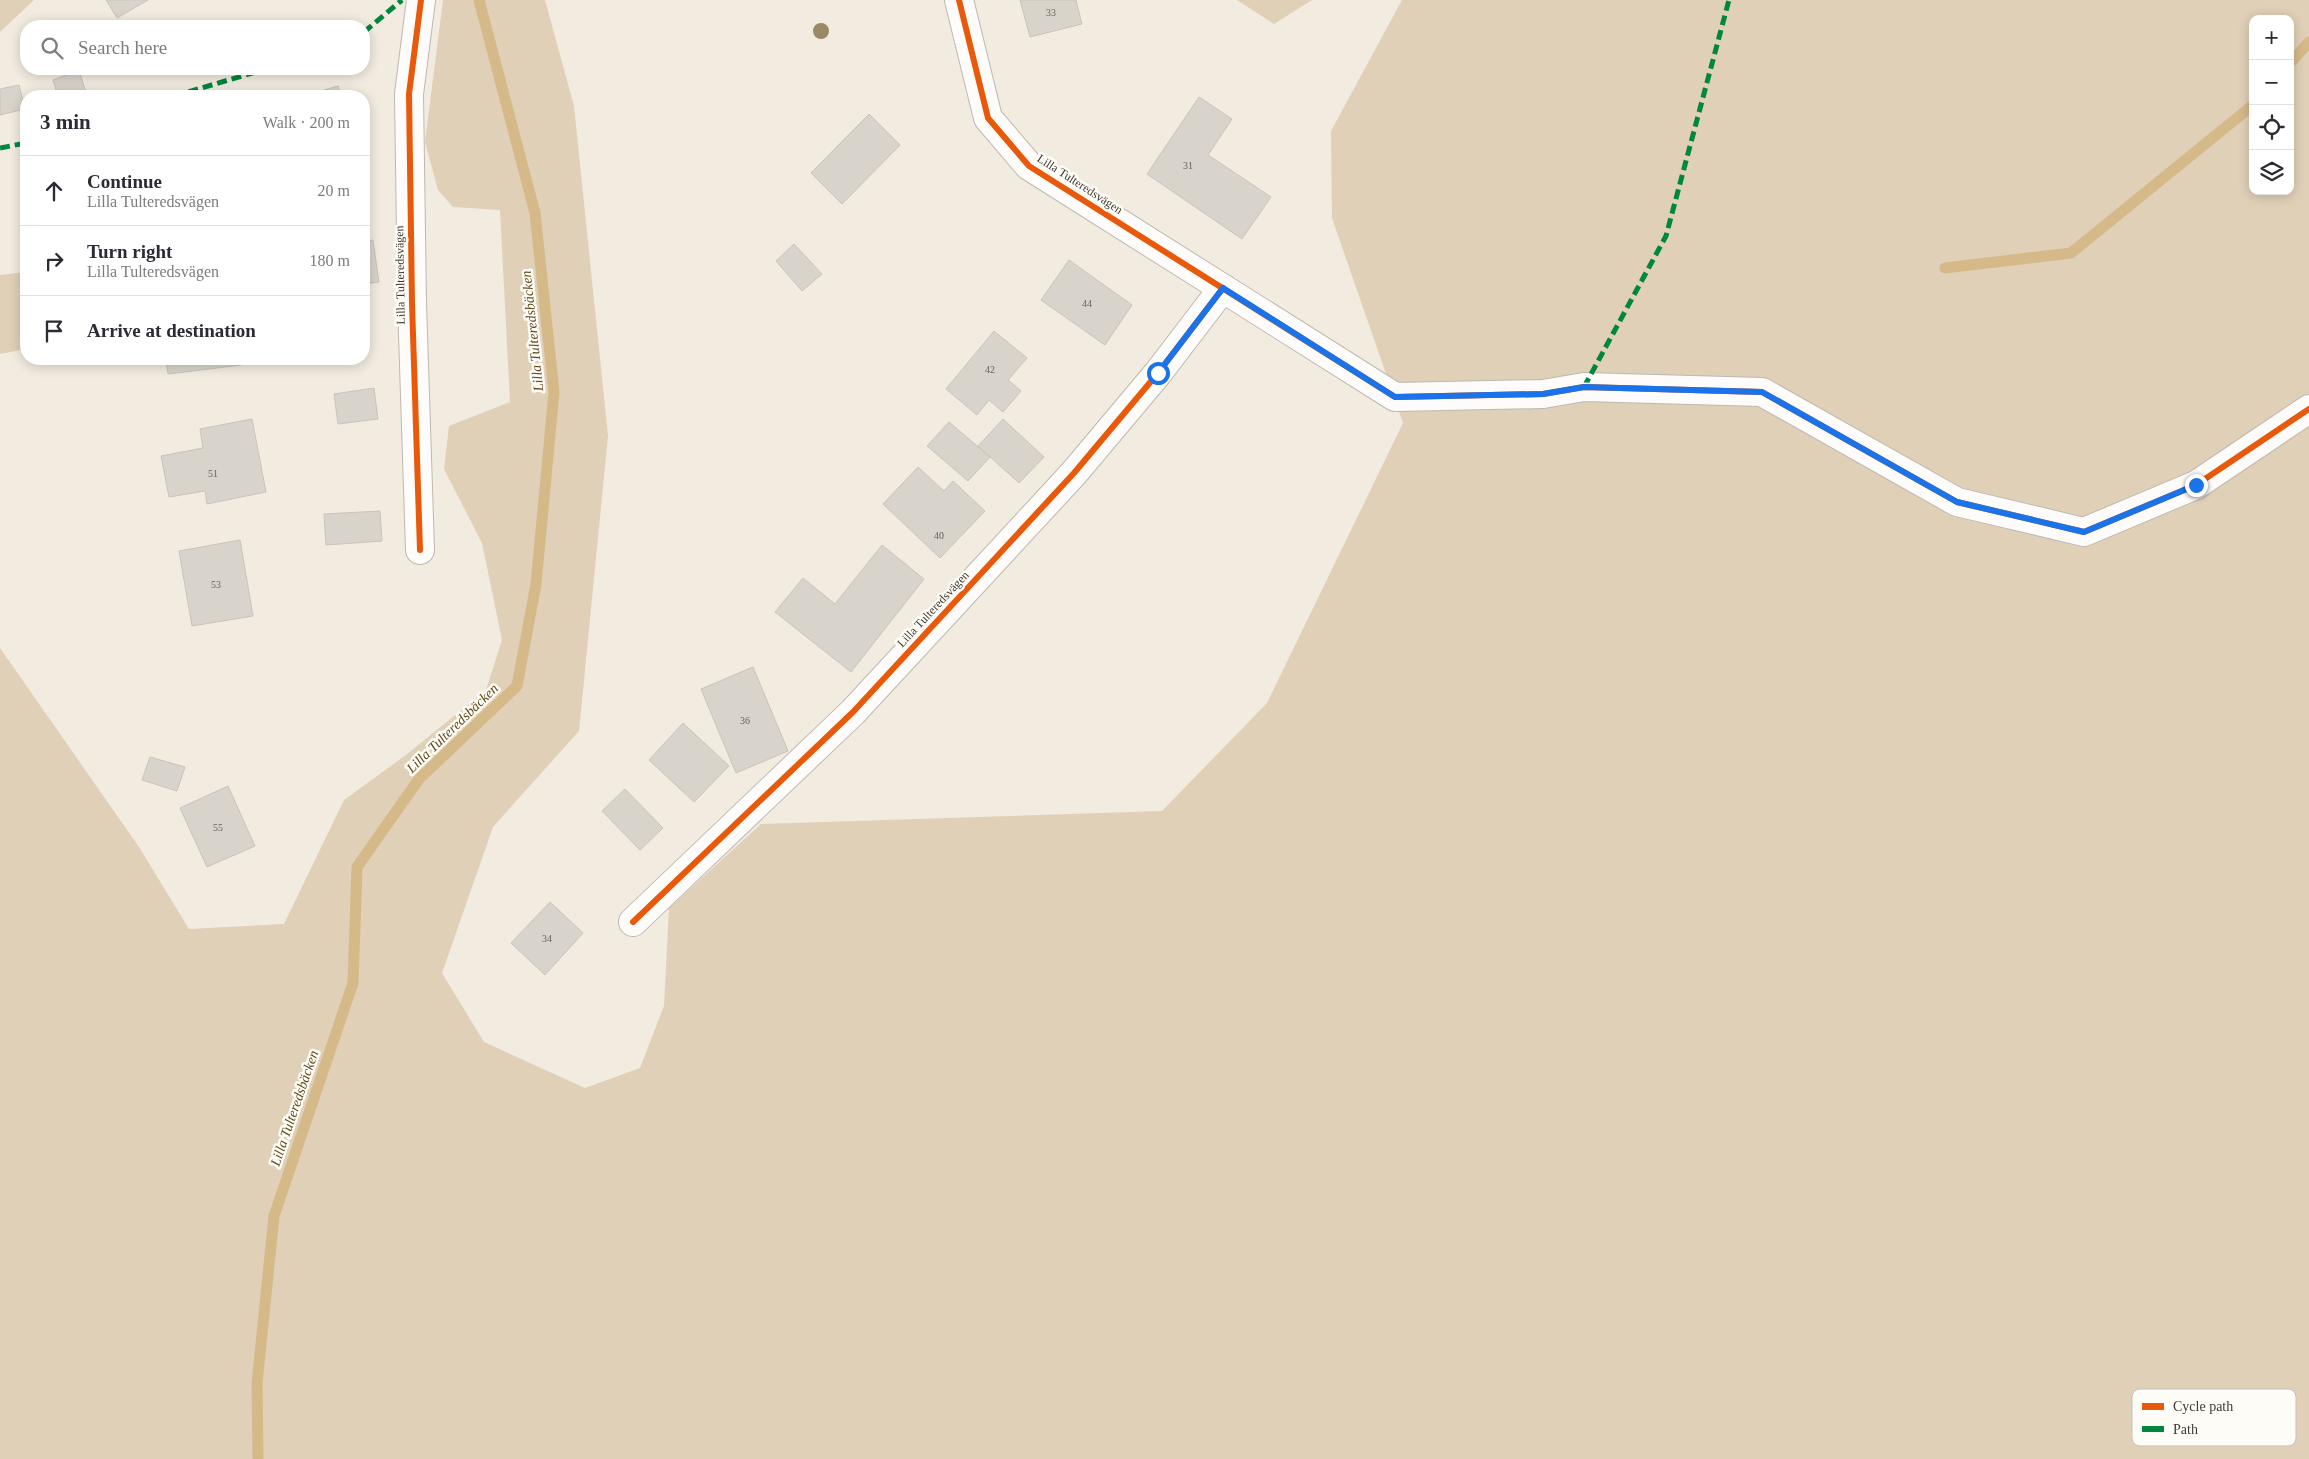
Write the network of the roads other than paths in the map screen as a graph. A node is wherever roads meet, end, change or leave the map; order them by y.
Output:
1 (421, 0) edge
2 (959, 0) edge
3 (1223, 288) junction
4 (2309, 410) edge
5 (420, 550) dead end
6 (633, 922) dead end

1 - 5 street, Lilla Tulteredsvägen
2 - 3 street, Lilla Tulteredsvägen
3 - 4 street, Lilla Tulteredsvägen
3 - 6 street, Lilla Tulteredsvägen

